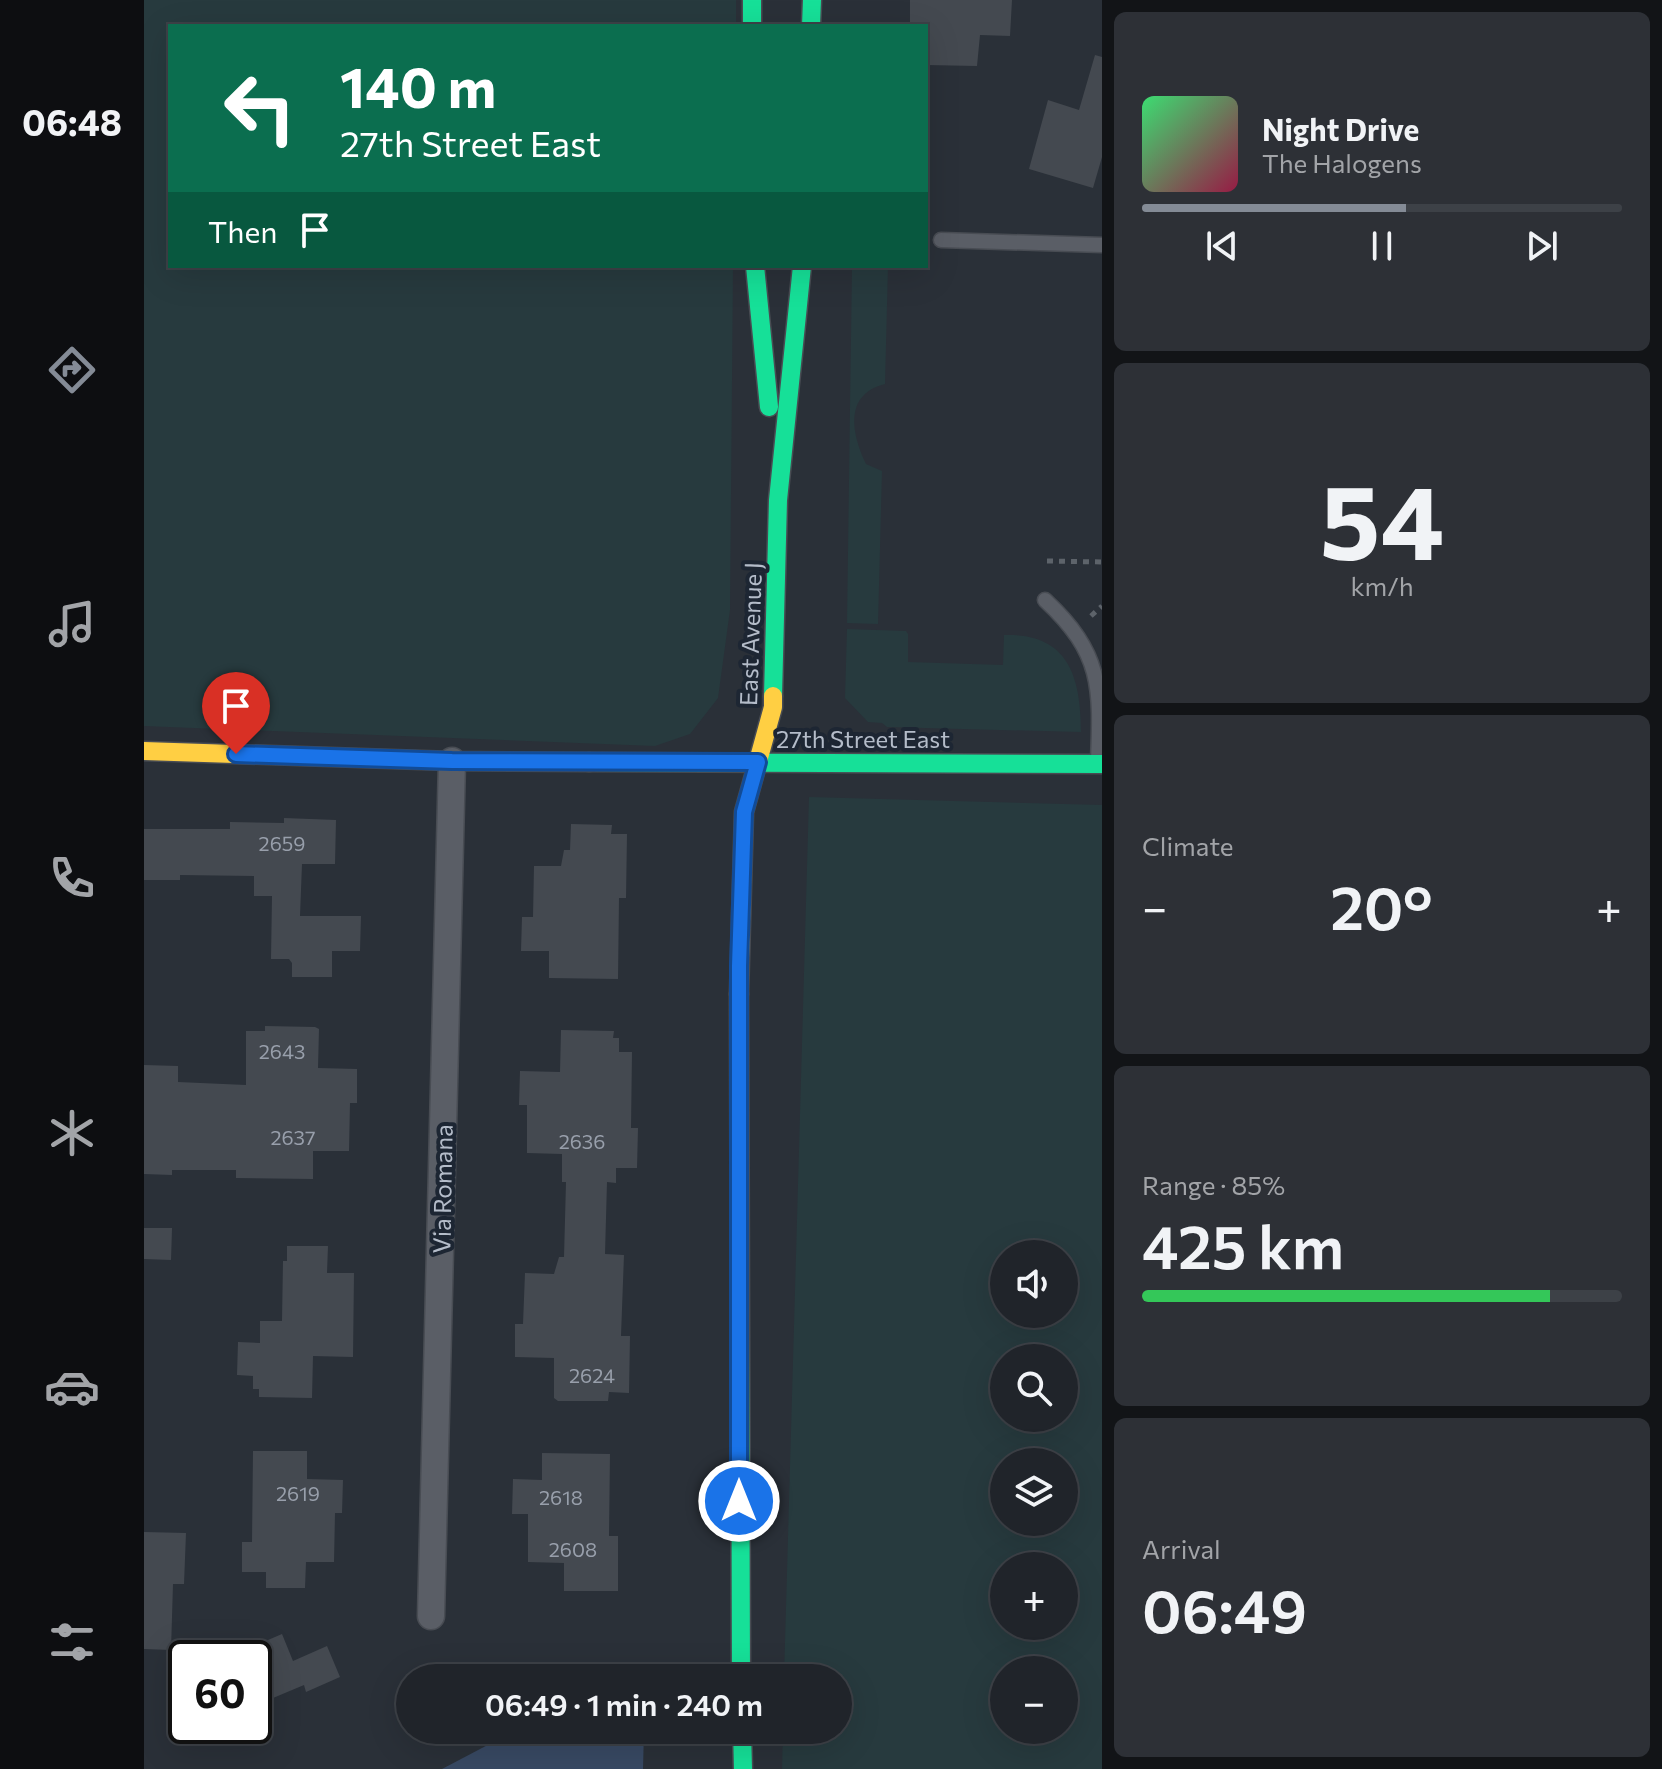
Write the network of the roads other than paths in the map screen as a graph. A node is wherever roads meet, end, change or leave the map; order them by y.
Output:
1 (752, 0) edge
2 (812, 0) edge
3 (752, 24) edge
4 (811, 24) edge
5 (941, 240) dead end
6 (1102, 245) edge
7 (755, 268) edge
8 (802, 268) edge
9 (778, 500) junction
10 (1045, 600) dead end
11 (144, 751) edge
12 (452, 761) junction
13 (758, 762) junction
14 (1100, 764) edge
15 (431, 1616) dead end
16 (741, 1664) edge
17 (742, 1744) edge
18 (743, 1769) edge

1 - 3 main road
2 - 4 main road
5 - 6 lane
7 - 9 main road, East Avenue J
8 - 9 main road, East Avenue J
9 - 13 main road, East Avenue J
10 - 14 lane
11 - 12 main road, 27th Street East
12 - 13 main road, 27th Street East
12 - 15 street, Via Romana
13 - 14 main road, 27th Street East
13 - 16 main road, East Avenue J
17 - 18 main road

